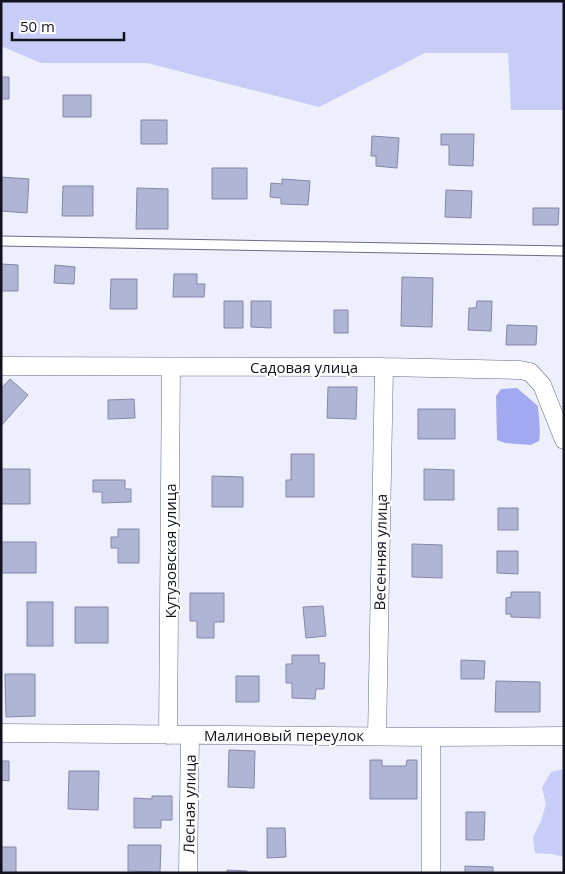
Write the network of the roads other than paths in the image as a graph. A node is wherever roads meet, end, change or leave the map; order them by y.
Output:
1 (1, 241) edge
2 (564, 251) edge
3 (1, 366) edge
4 (172, 367) junction
5 (384, 367) junction
6 (564, 440) edge
7 (1, 733) edge
8 (168, 734) junction
9 (190, 735) junction
10 (376, 736) junction
11 (564, 736) edge
12 (431, 737) junction
13 (188, 873) edge
14 (431, 873) edge

1 - 2 lane
3 - 4 street, Садовая улица
4 - 5 street, Садовая улица
4 - 8 street, Кутузовская улица
5 - 6 street, Садовая улица
5 - 10 street, Весенняя улица
7 - 8 street, Малиновый переулок
8 - 9 street, Малиновый переулок
9 - 10 street, Малиновый переулок
9 - 13 street, Лесная улица
10 - 12 street, Малиновый переулок
11 - 12 street, Малиновый переулок
12 - 14 street

